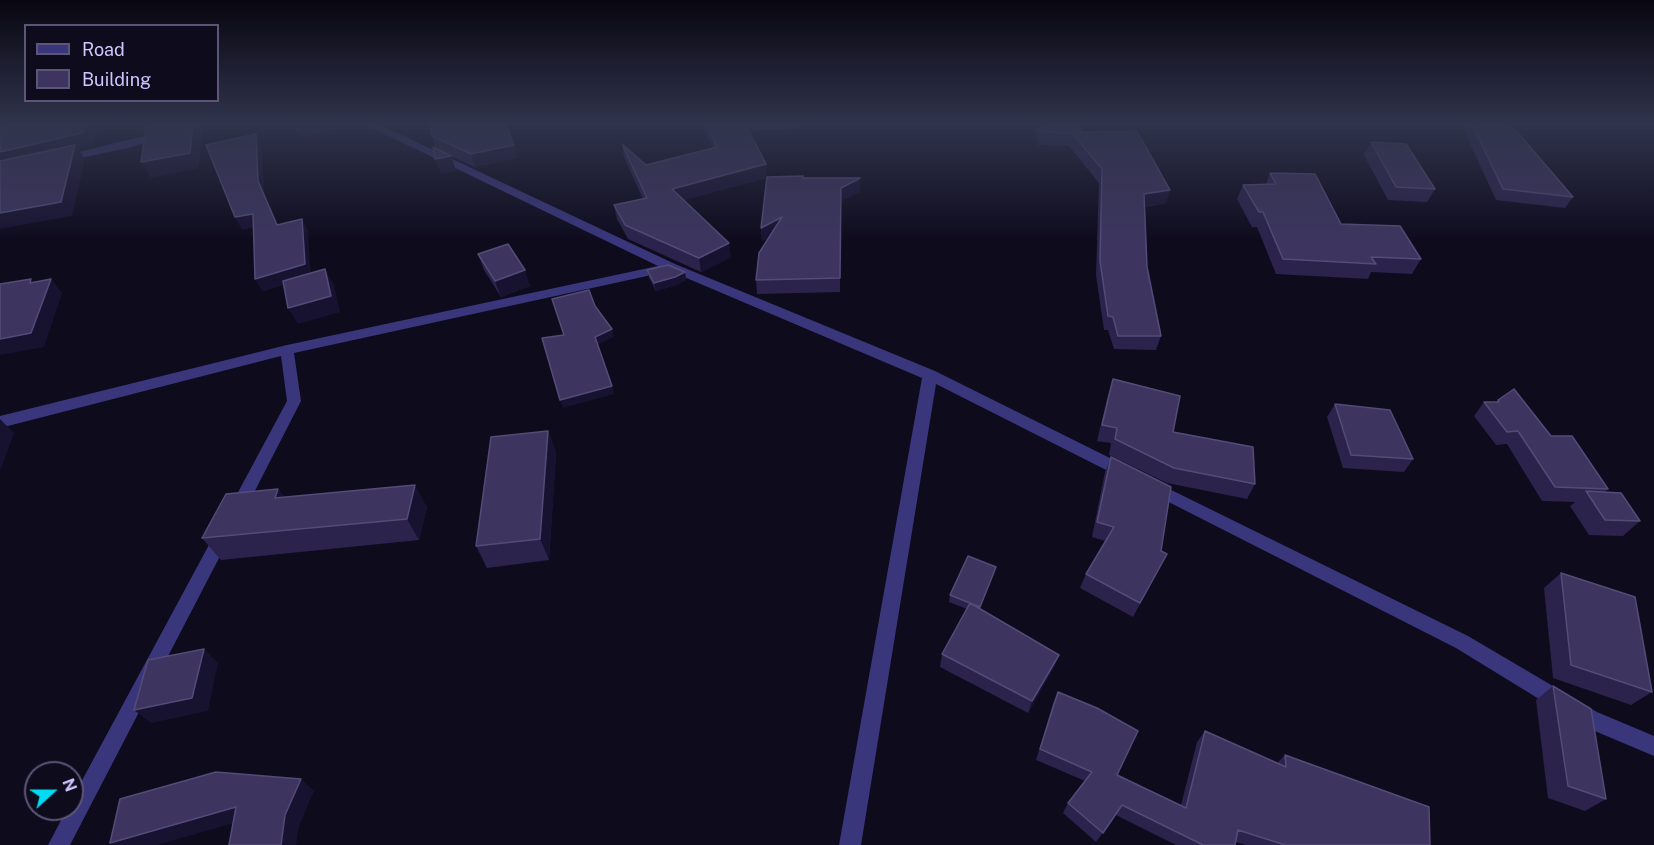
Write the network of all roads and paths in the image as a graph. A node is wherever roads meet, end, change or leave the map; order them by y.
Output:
1 (452, 163) edge
2 (671, 267) junction
3 (287, 350) junction
4 (930, 375) junction
5 (0, 422) edge
6 (1654, 746) edge
7 (59, 845) edge
8 (850, 845) edge

1 - 2 street
2 - 3 street
2 - 4 street
3 - 5 street
3 - 7 street
4 - 6 street
4 - 8 street

